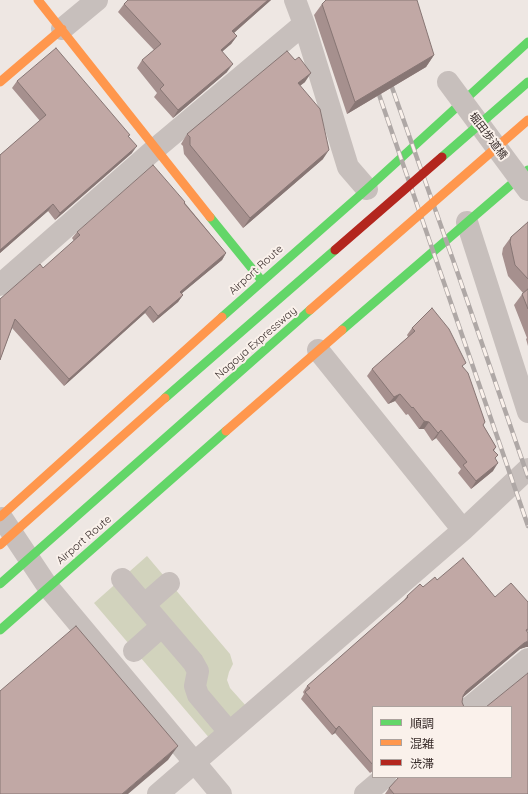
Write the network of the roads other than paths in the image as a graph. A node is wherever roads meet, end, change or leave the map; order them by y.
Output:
1 (38, 0) edge
2 (97, 0) edge
3 (295, 0) edge
4 (304, 24) junction
5 (62, 29) junction
6 (528, 42) edge
7 (0, 82) edge
8 (448, 82) dead end
9 (528, 82) edge
10 (528, 120) edge
11 (155, 149) junction
12 (528, 170) edge
13 (368, 189) junction
14 (528, 190) edge
15 (468, 222) junction
16 (262, 281) junction
17 (0, 285) edge
18 (318, 350) junction
19 (528, 412) edge
20 (528, 469) edge
21 (0, 516) edge
22 (463, 530) junction
23 (0, 545) edge
24 (122, 579) dead end
25 (169, 583) dead end
26 (0, 584) edge
27 (48, 588) junction
28 (144, 605) junction
29 (162, 626) junction
30 (0, 630) edge
31 (134, 651) dead end
32 (528, 659) edge
33 (471, 706) edge
34 (225, 727) dead end
35 (194, 762) junction
36 (384, 778) edge
37 (158, 794) edge
38 (220, 794) edge
39 (365, 794) edge

1 - 5 main road
2 - 5 street
3 - 4 street
4 - 11 street
4 - 13 street
5 - 7 main road
5 - 11 main road
6 - 13 main road, Airport Route
8 - 14 street, 堀田歩道橋, bridge
9 - 23 main road, Nagoya Expressway, bridge
10 - 26 main road, Nagoya Expressway, bridge
11 - 16 main road
11 - 17 street
12 - 15 main road, Airport Route
13 - 16 main road, Airport Route
15 - 18 main road, Airport Route
15 - 19 street
16 - 21 main road, Airport Route
18 - 22 street
18 - 27 main road, Airport Route
20 - 22 street
21 - 27 street
22 - 35 street
24 - 28 street
25 - 28 street
27 - 30 main road, Airport Route
27 - 35 street
28 - 29 street
29 - 31 street
29 - 34 street
32 - 33 street
35 - 37 street
35 - 38 street
36 - 39 street

